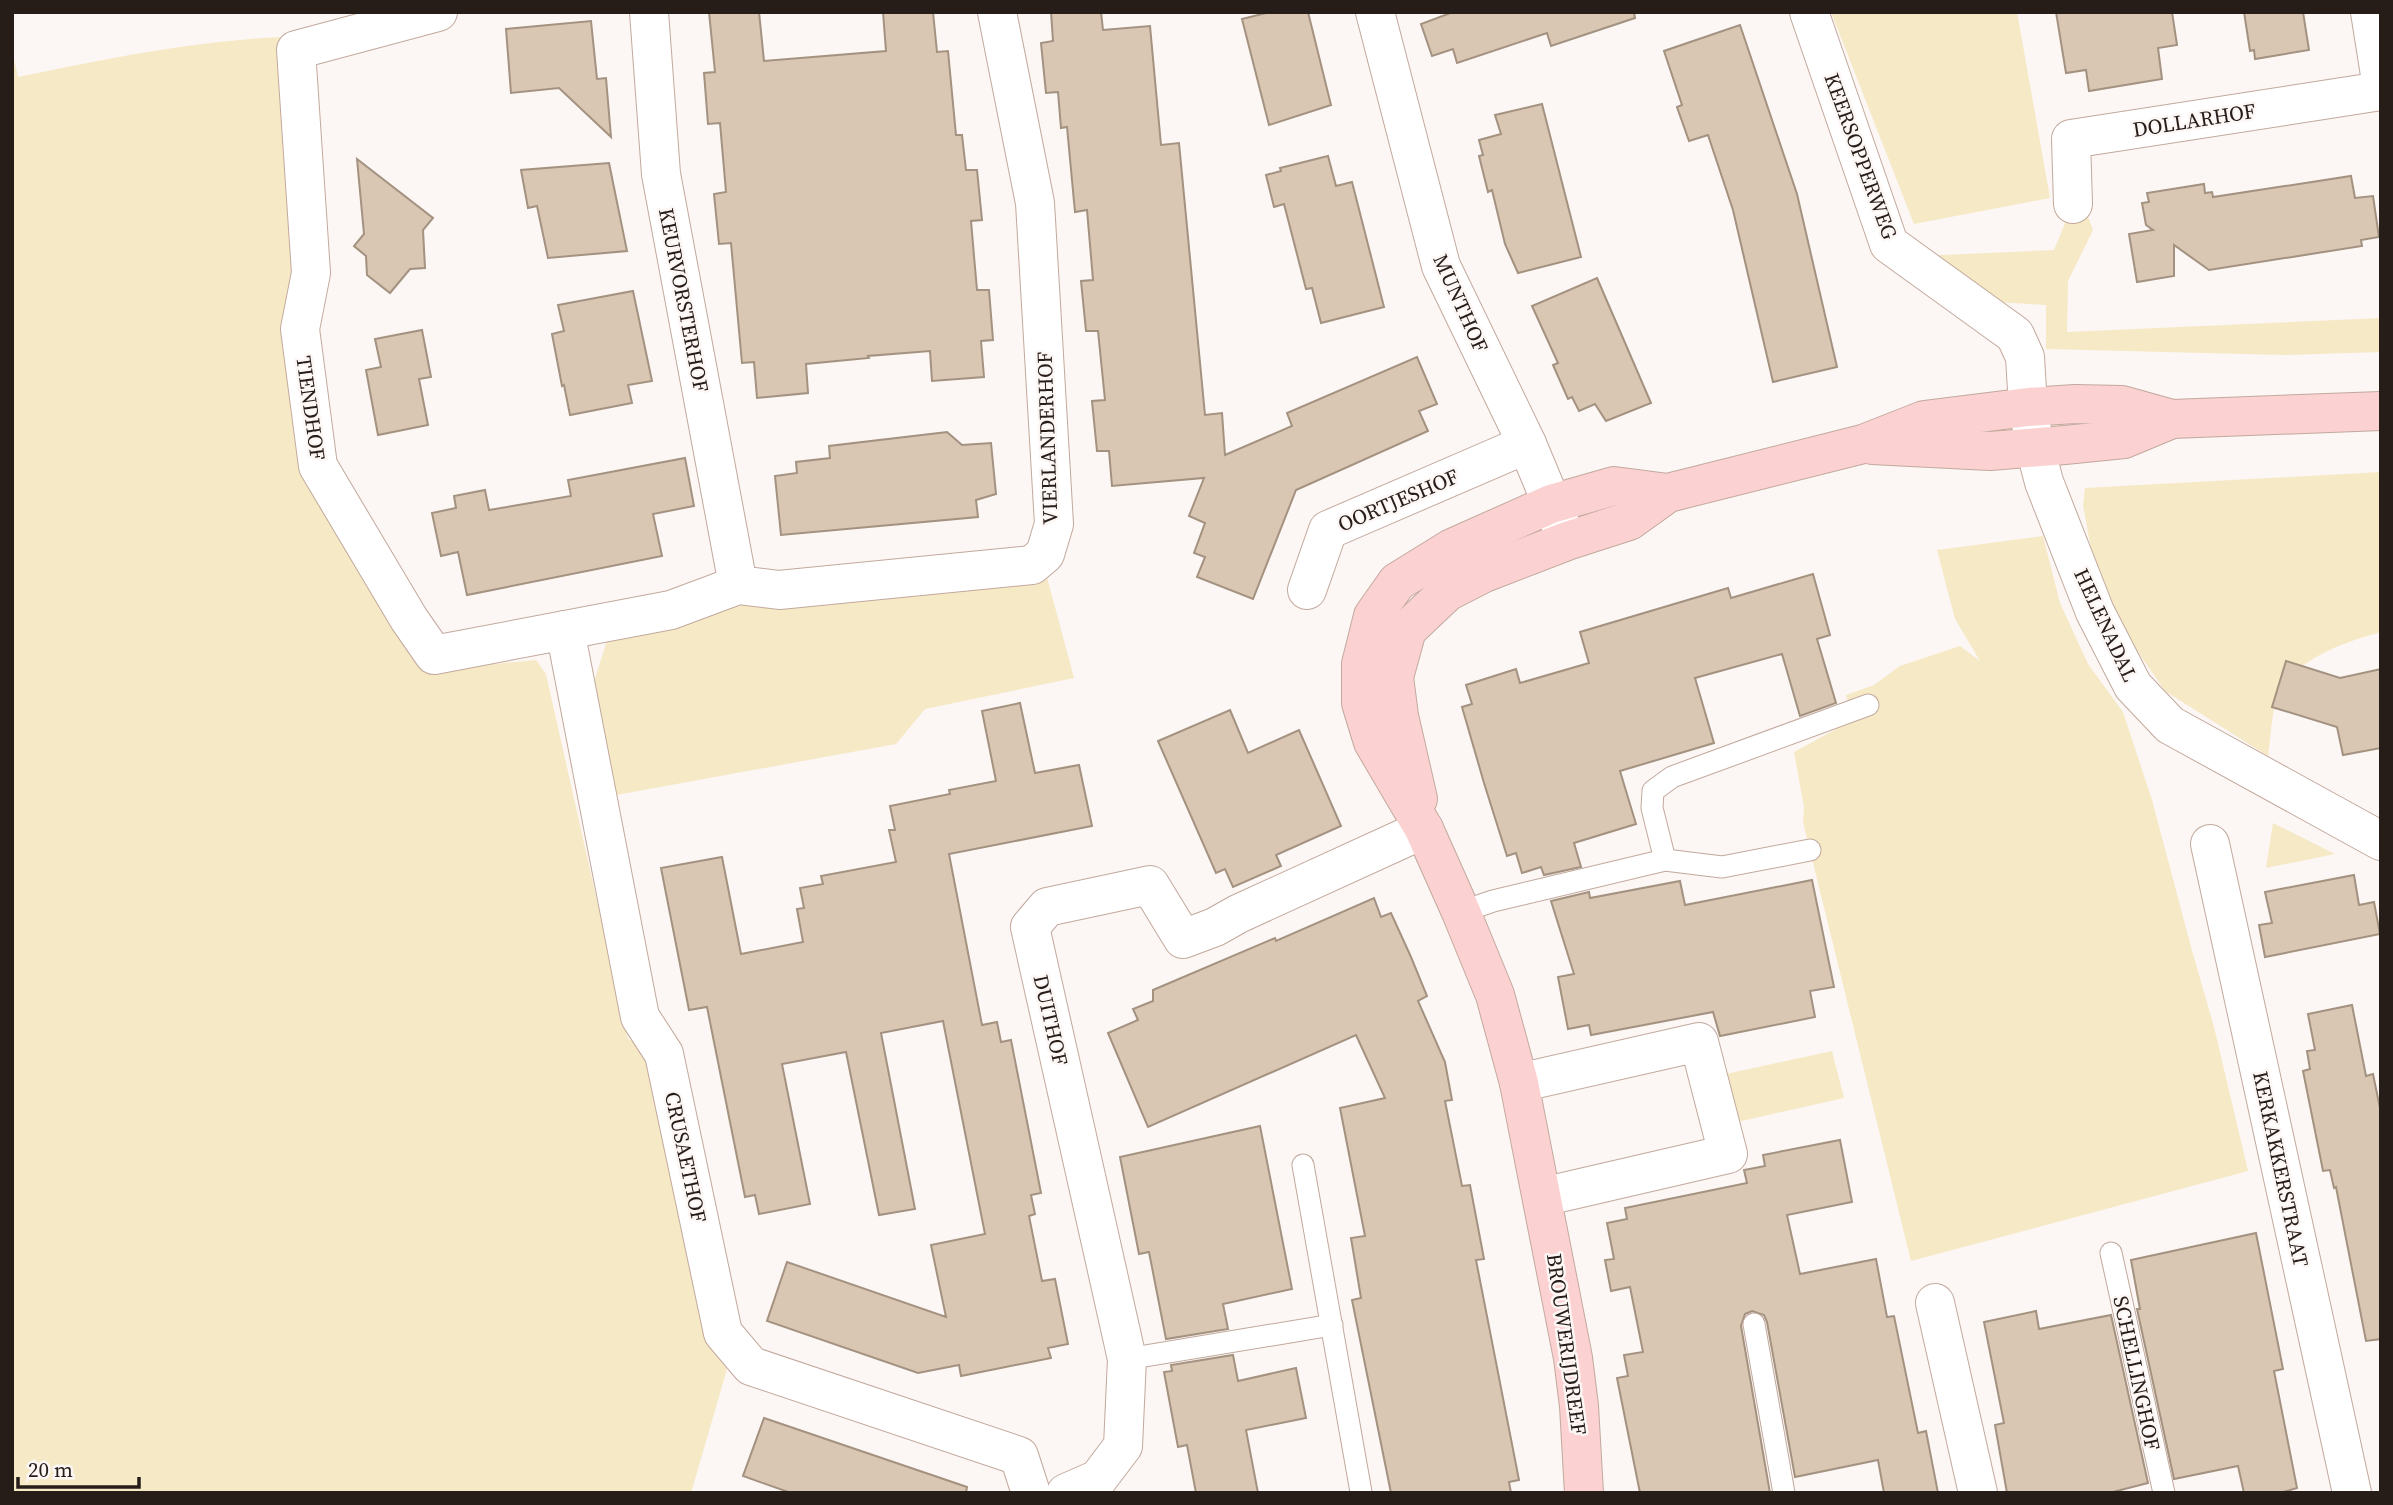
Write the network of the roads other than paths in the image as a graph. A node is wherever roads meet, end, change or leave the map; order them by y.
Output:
1 (438, 12) edge
2 (649, 12) edge
3 (997, 12) edge
4 (1375, 12) edge
5 (1809, 12) edge
6 (2370, 12) edge
7 (2381, 81) edge
8 (2381, 91) edge
9 (2073, 204) dead end
10 (2028, 407) junction
11 (2381, 411) edge
12 (2172, 419) junction
13 (1527, 444) junction
14 (1863, 444) junction
15 (2035, 447) junction
16 (1668, 493) junction
17 (1551, 504) junction
18 (1567, 541) junction
19 (738, 585) junction
20 (1307, 590) dead end
21 (565, 630) junction
22 (1868, 705) dead end
23 (1424, 829) junction
24 (2381, 841) edge
25 (2210, 844) dead end
26 (1810, 850) dead end
27 (1665, 860) junction
28 (1461, 912) junction
29 (1519, 1083) junction
30 (1303, 1165) dead end
31 (1542, 1197) junction
32 (2111, 1253) dead end
33 (1935, 1303) dead end
34 (1754, 1324) dead end
35 (1332, 1325) junction
36 (1127, 1359) junction
37 (1361, 1492) edge
38 (1031, 1493) edge
39 (1066, 1493) edge
40 (1584, 1493) edge
41 (1784, 1493) edge
42 (1978, 1493) edge
43 (2164, 1493) edge
44 (2352, 1493) edge

1 - 21 street, TIENDHOF
2 - 19 street, KEURVORSTERHOF
3 - 19 street, VIERLANDERHOF
4 - 13 street, MUNTHOF
5 - 10 street, KEERSOPPERWEG
6 - 7 street
8 - 9 street, DOLLARHOF
10 - 12 street, BROUWERIJDREEF
10 - 14 street, BROUWERIJDREEF
10 - 15 street, KEERSOPPERWEG
11 - 12 street, BROUWERIJDREEF
12 - 15 street, BROUWERIJDREEF
13 - 17 street, MUNTHOF
13 - 20 street, OORTJESHOF
14 - 15 street, BROUWERIJDREEF
14 - 16 street, BROUWERIJDREEF
15 - 24 street, HELENADAL
16 - 17 street, BROUWERIJDREEF
16 - 18 street, BROUWERIJDREEF
17 - 18 street, MUNTHOF
17 - 23 street, BROUWERIJDREEF
18 - 23 street, BROUWERIJDREEF
19 - 21 street, TIENDHOF
21 - 38 street, CRUSAETHOF
22 - 27 lane
23 - 28 street, BROUWERIJDREEF
23 - 36 street, DUITHOF
25 - 44 street, KERKAKKERSTRAAT
26 - 27 lane
27 - 28 lane
28 - 29 street, BROUWERIJDREEF
29 - 31 street, BROUWERIJDREEF
29 - 31 street
30 - 35 lane
31 - 40 street, BROUWERIJDREEF
32 - 43 lane, SCHELLINGHOF
33 - 42 street
34 - 41 lane
35 - 36 lane
35 - 37 lane
36 - 39 street

